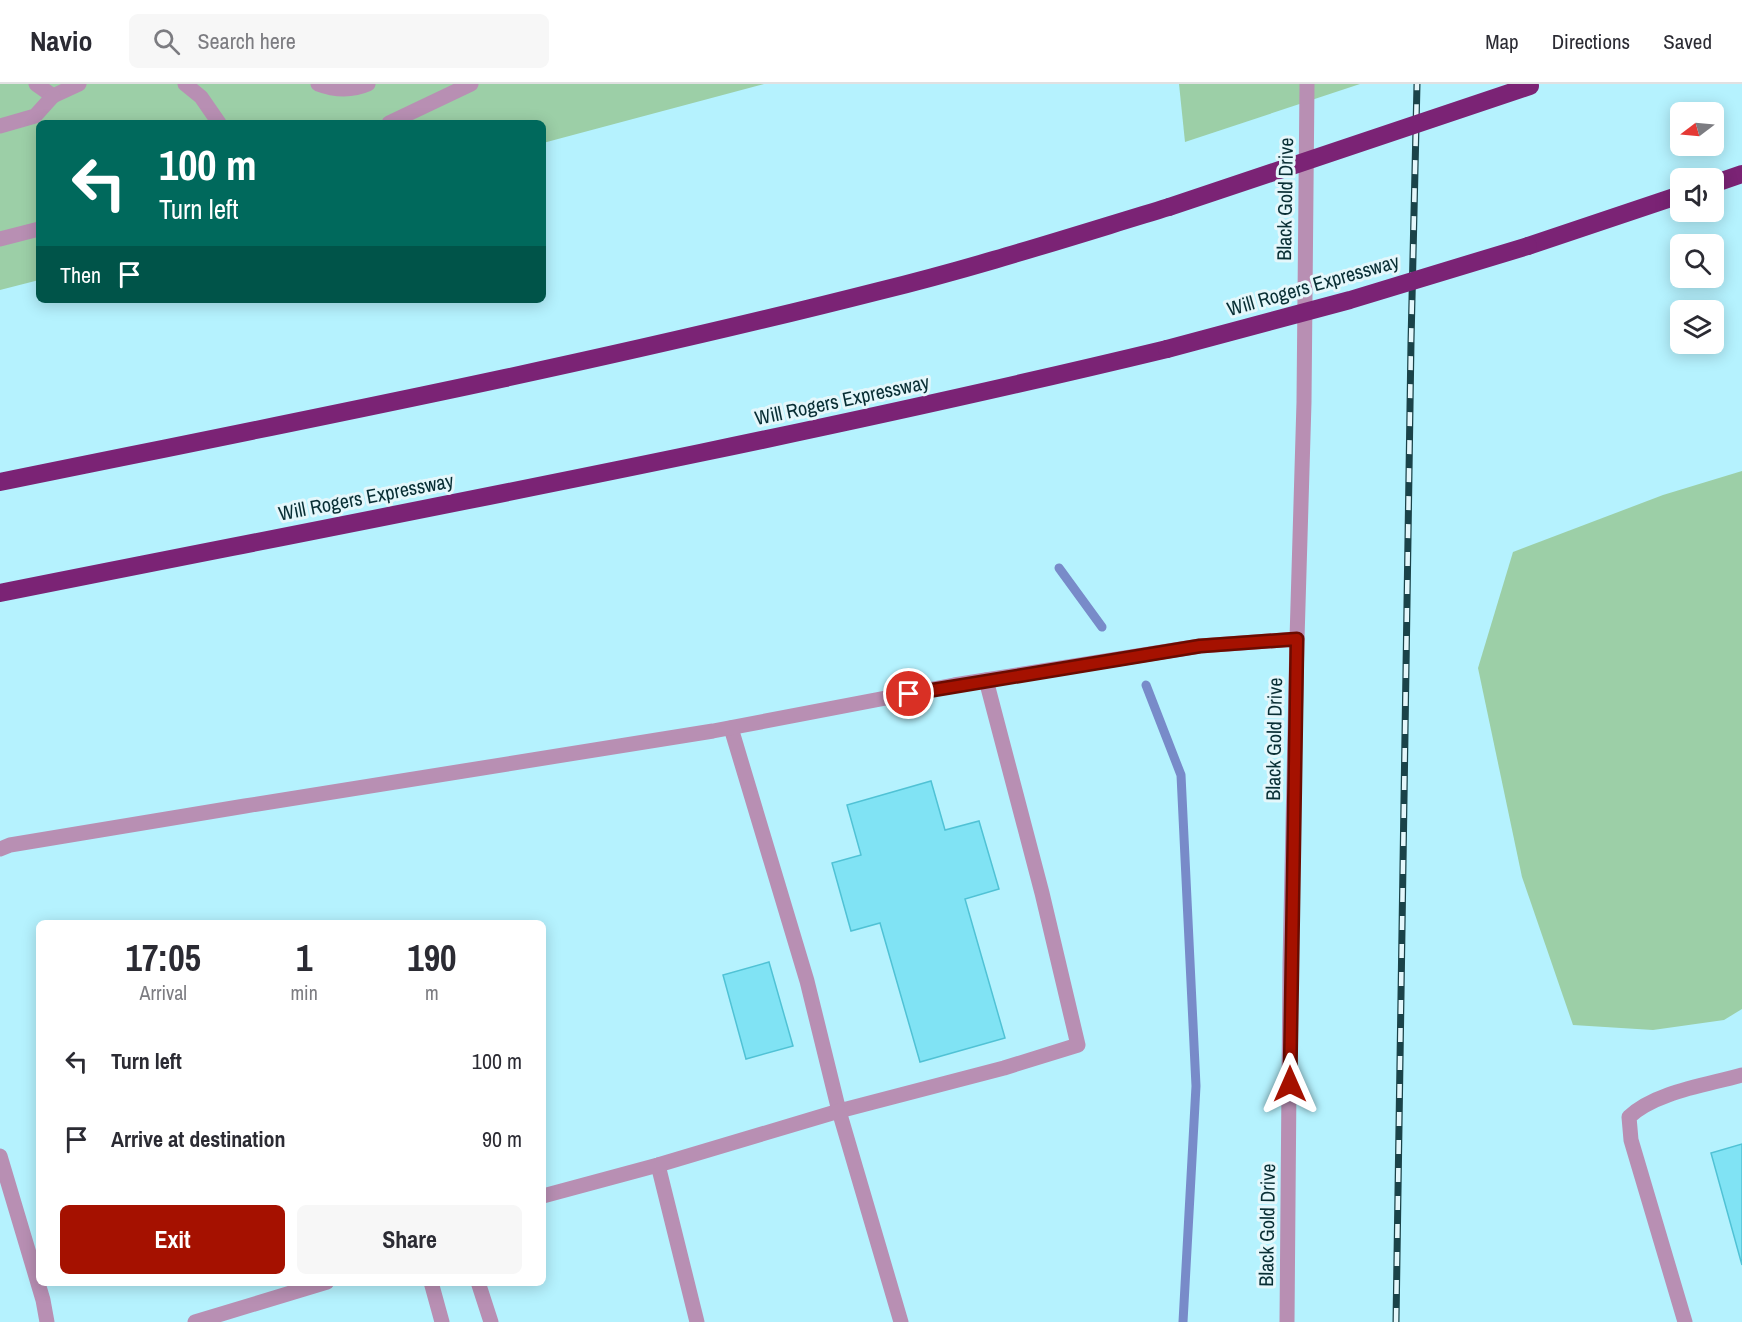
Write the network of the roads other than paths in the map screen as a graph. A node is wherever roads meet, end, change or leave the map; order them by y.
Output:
1 (36, 84) edge
2 (80, 84) edge
3 (185, 84) edge
4 (318, 84) edge
5 (368, 84) edge
6 (471, 84) edge
7 (1307, 84) edge
8 (1533, 85) edge
9 (53, 96) junction
10 (217, 120) edge
11 (395, 120) edge
12 (0, 126) edge
13 (1742, 174) edge
14 (1724, 180) edge
15 (1670, 198) edge
16 (36, 230) edge
17 (0, 239) edge
18 (0, 482) edge
19 (0, 593) edge
20 (1297, 639) junction
21 (986, 680) junction
22 (731, 728) junction
23 (0, 849) edge
24 (1742, 1075) edge
25 (839, 1111) junction
26 (0, 1156) edge
27 (658, 1165) junction
28 (546, 1195) edge
29 (36, 1277) edge
30 (39, 1286) edge
31 (314, 1286) edge
32 (432, 1286) edge
33 (479, 1286) edge
34 (47, 1322) edge
35 (195, 1322) edge
36 (442, 1322) edge
37 (490, 1322) edge
38 (697, 1322) edge
39 (901, 1322) edge
40 (1287, 1322) edge
41 (1685, 1322) edge

1 - 9 street
2 - 9 street
3 - 10 street
4 - 5 street
6 - 11 street
7 - 20 street, Black Gold Drive
8 - 18 highway, bridge
9 - 12 street
13 - 14 highway
15 - 19 highway, Will Rogers Expressway, bridge
16 - 17 street
20 - 21 street
20 - 40 street, Black Gold Drive
21 - 22 street
21 - 25 street
22 - 23 street
22 - 25 street
24 - 41 street
25 - 27 street
25 - 39 street
26 - 29 street
27 - 28 street
27 - 38 street
30 - 34 street
31 - 35 street
32 - 36 street
33 - 37 street

